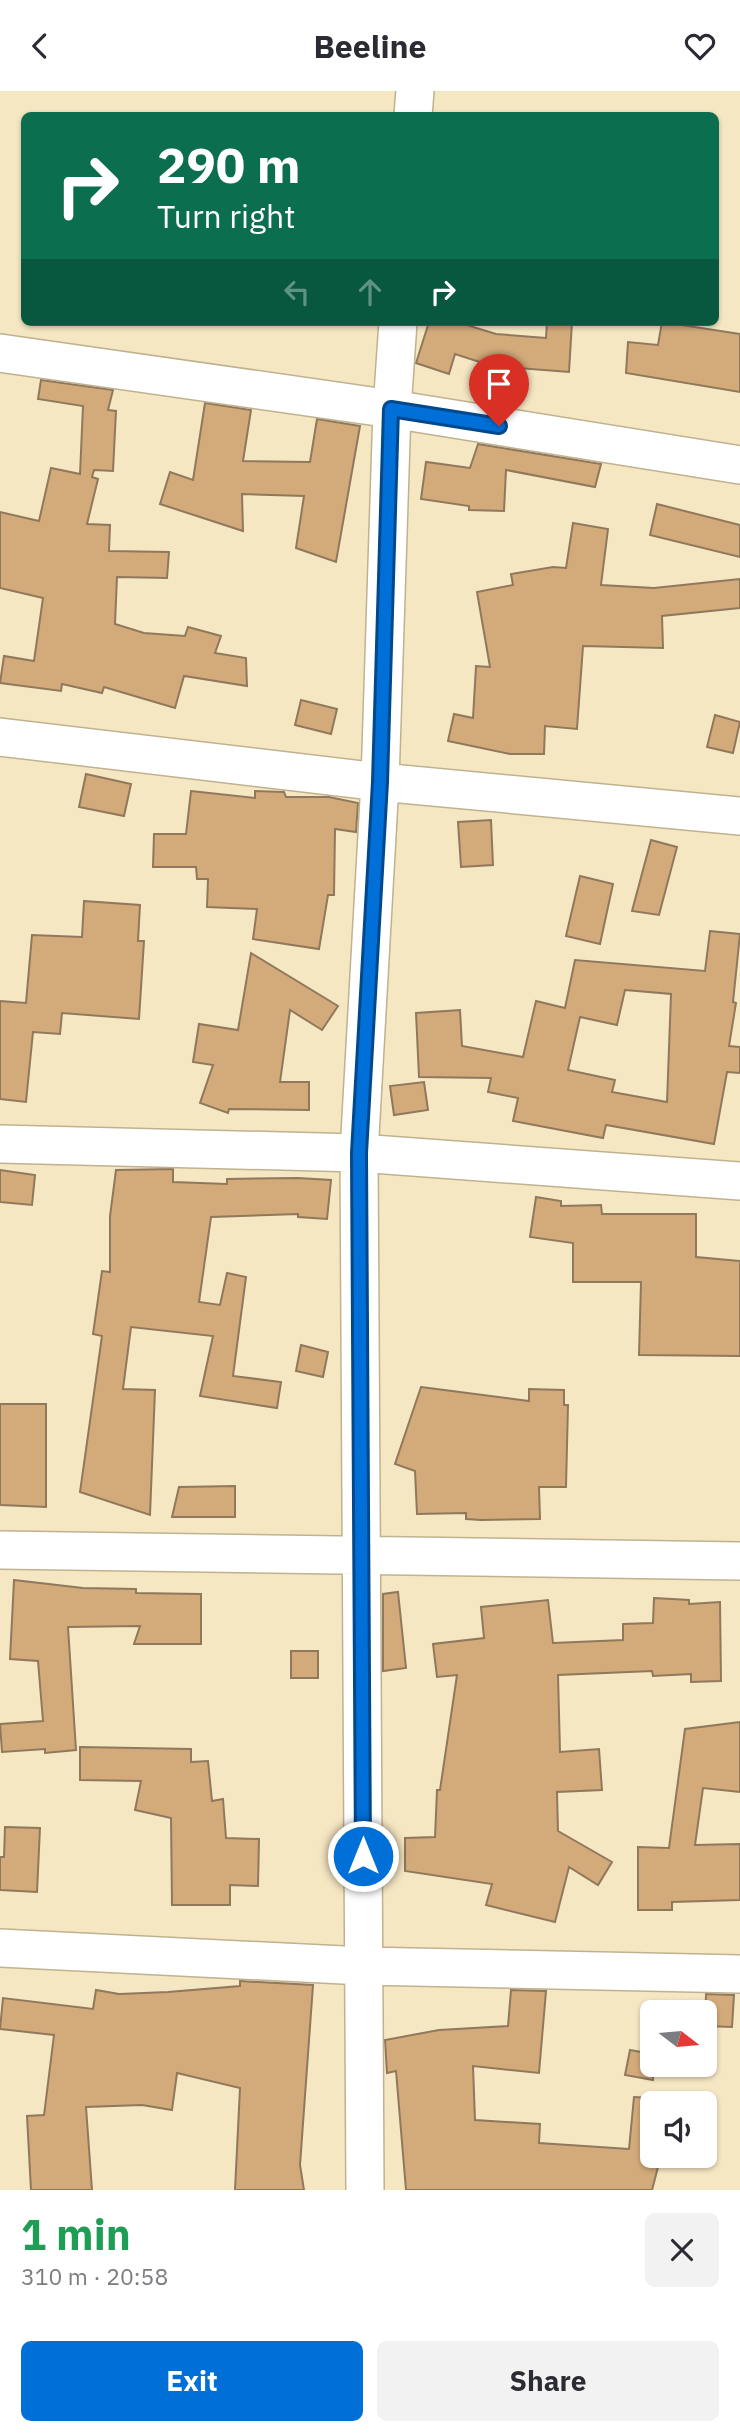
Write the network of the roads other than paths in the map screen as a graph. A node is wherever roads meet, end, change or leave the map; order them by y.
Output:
1 (415, 91) edge
2 (413, 112) edge
3 (398, 326) edge
4 (0, 353) edge
5 (391, 409) junction
6 (740, 465) edge
7 (0, 737) edge
8 (380, 782) junction
9 (740, 816) edge
10 (0, 1144) edge
11 (359, 1153) junction
12 (740, 1181) edge
13 (0, 1551) edge
14 (362, 1555) junction
15 (740, 1561) edge
16 (0, 1948) edge
17 (363, 1966) junction
18 (740, 1974) edge
19 (365, 2190) edge

1 - 2 street
3 - 5 street
4 - 5 street
5 - 6 street
5 - 8 street
7 - 8 street
8 - 9 street
8 - 11 street
10 - 11 street
11 - 12 street
11 - 14 street
13 - 14 street
14 - 15 street
14 - 17 street
16 - 17 street
17 - 18 street
17 - 19 street

